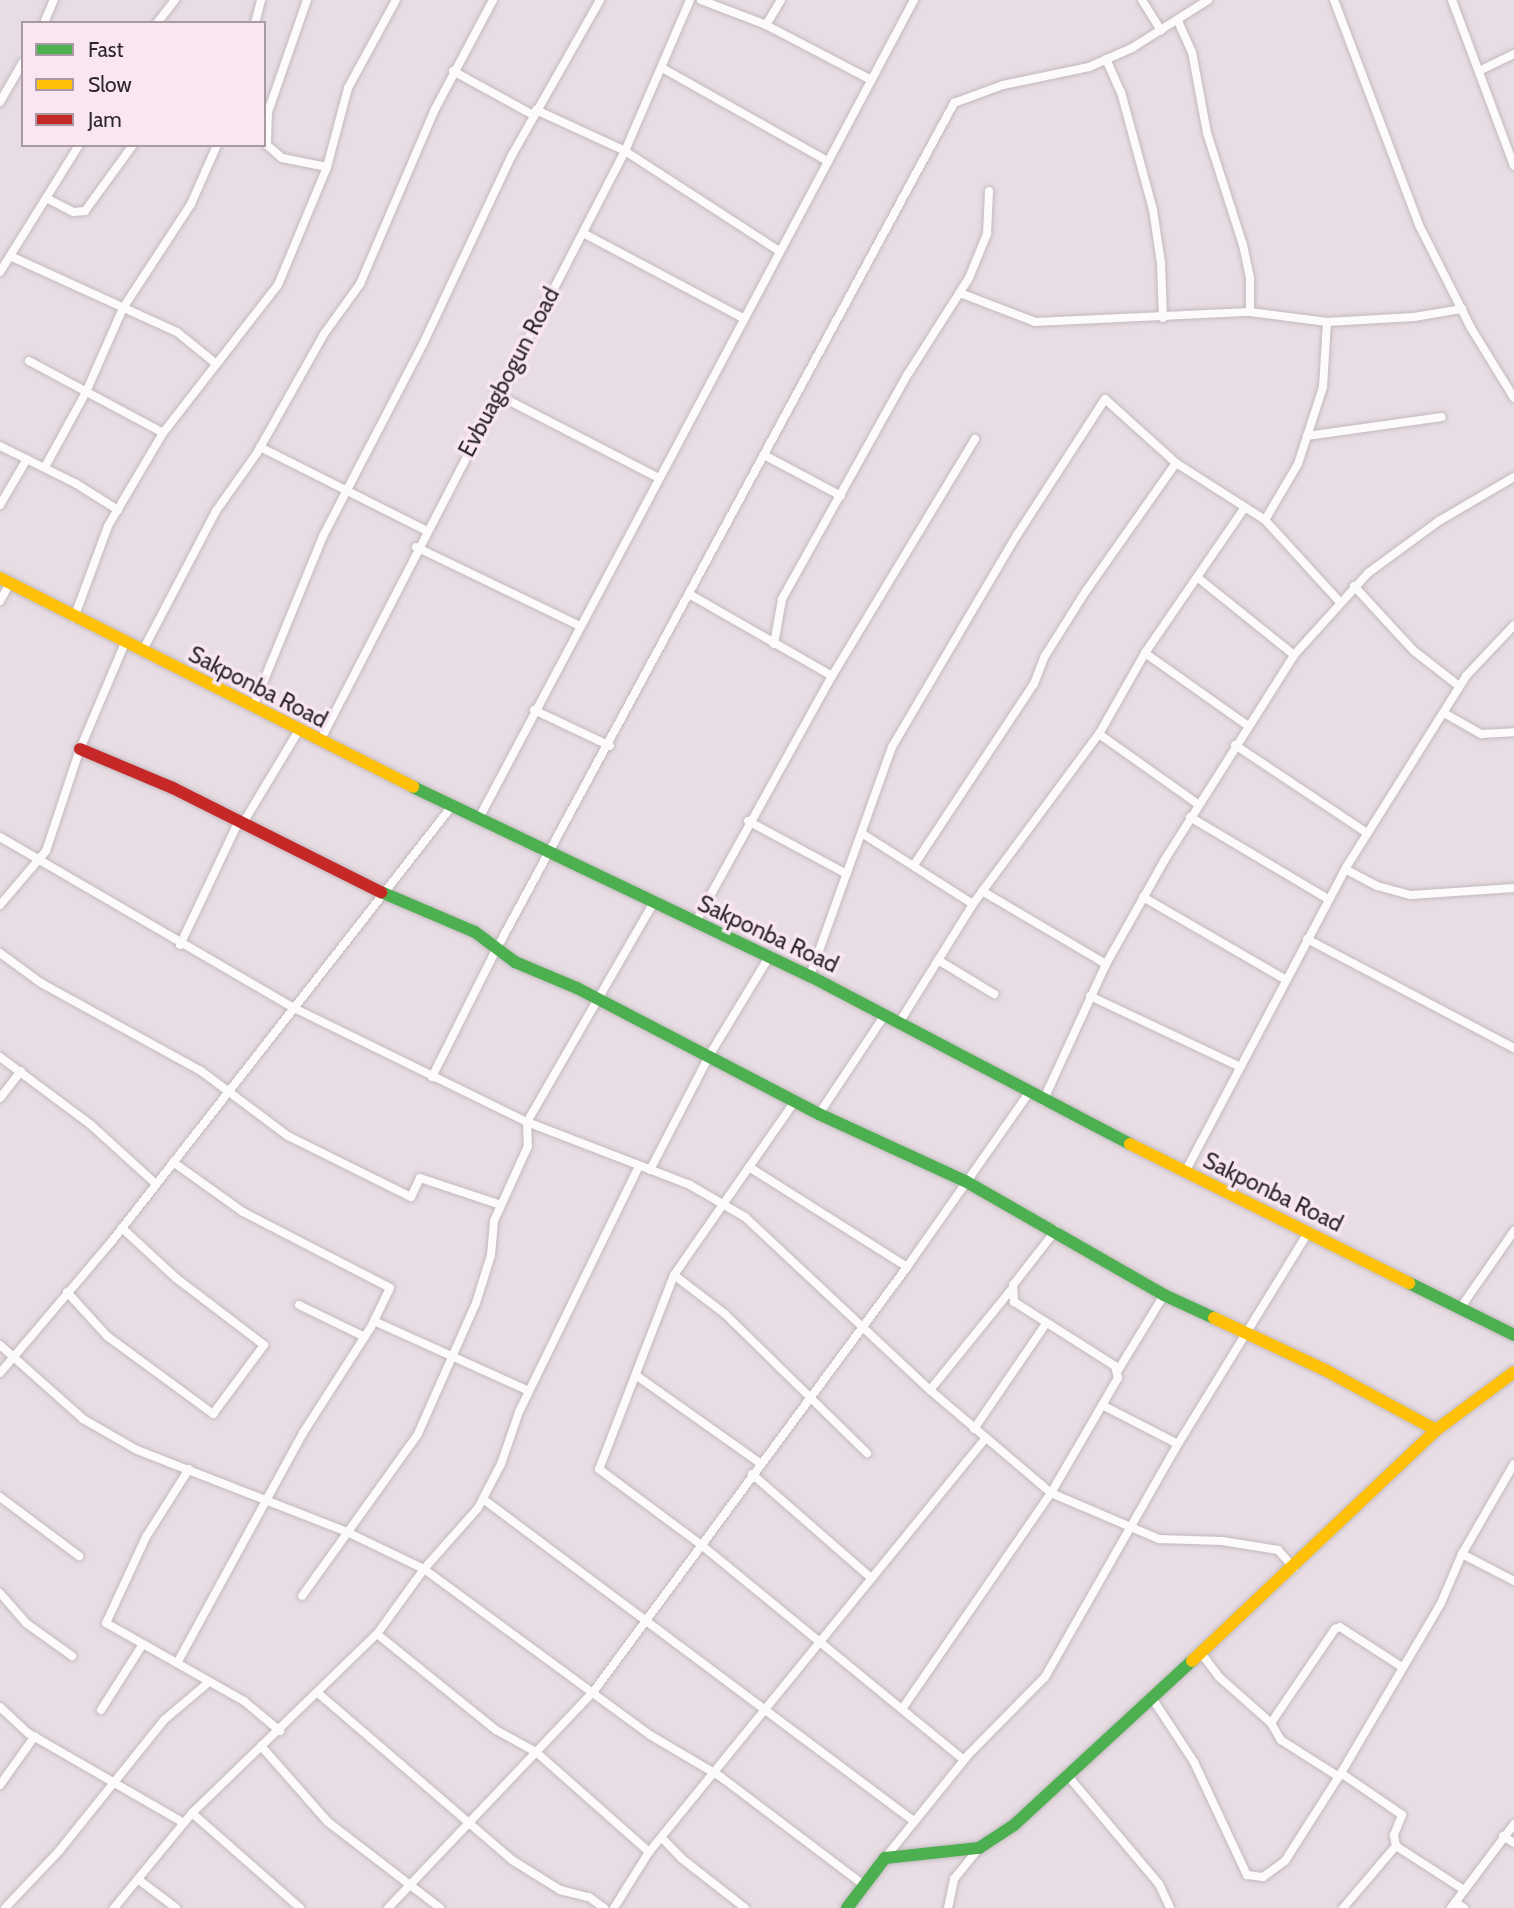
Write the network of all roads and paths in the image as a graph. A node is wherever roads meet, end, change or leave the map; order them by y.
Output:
1 (54, 0) edge
2 (175, 0) edge
3 (261, 0) edge
4 (307, 0) edge
5 (396, 0) edge
6 (492, 0) edge
7 (600, 0) edge
8 (690, 0) edge
9 (701, 0) edge
10 (781, 0) edge
11 (914, 0) edge
12 (1142, 0) edge
13 (1208, 0) edge
14 (1334, 0) edge
15 (1452, 0) edge
16 (45, 21) edge
17 (159, 21) edge
18 (256, 21) edge
19 (1178, 21) junction
20 (766, 25) junction
21 (1160, 31) junction
22 (1514, 54) edge
23 (1106, 59) junction
24 (21, 65) edge
25 (664, 69) junction
26 (453, 71) junction
27 (1479, 71) junction
28 (871, 80) junction
29 (0, 102) edge
30 (534, 113) junction
31 (1511, 144) edge
32 (78, 147) edge
33 (132, 147) edge
34 (216, 147) edge
35 (625, 151) junction
36 (827, 161) junction
37 (1514, 166) edge
38 (327, 167) junction
39 (989, 191) dead end
40 (46, 198) junction
41 (583, 233) junction
42 (779, 251) junction
43 (10, 256) junction
44 (0, 272) edge
45 (960, 293) junction
46 (124, 308) junction
47 (1462, 309) junction
48 (1250, 312) junction
49 (743, 318) junction
50 (1163, 318) junction
51 (1327, 322) junction
52 (29, 361) dead end
53 (215, 363) junction
54 (86, 392) junction
55 (496, 394) junction
56 (1514, 398) edge
57 (1442, 417) dead end
58 (163, 433) junction
59 (1307, 436) junction
60 (975, 439) dead end
61 (0, 446) edge
62 (260, 447) junction
63 (764, 455) junction
64 (27, 459) junction
65 (1176, 463) junction
66 (45, 467) junction
67 (657, 477) junction
68 (1514, 477) edge
69 (348, 489) junction
70 (841, 496) junction
71 (0, 505) edge
72 (1245, 507) junction
73 (118, 510) junction
74 (1265, 520) junction
75 (425, 530) junction
76 (416, 547) junction
77 (1197, 577) junction
78 (5, 580) edge
79 (1354, 586) junction
80 (689, 594) junction
81 (0, 601) edge
82 (1339, 601) junction
83 (74, 618) junction
84 (578, 625) junction
85 (1514, 625) edge
86 (125, 643) junction
87 (774, 644) junction
88 (142, 652) junction
89 (1145, 653) junction
90 (1294, 655) junction
91 (832, 676) junction
92 (1460, 686) junction
93 (253, 707) junction
94 (534, 710) junction
95 (1444, 713) junction
96 (1248, 726) junction
97 (299, 730) junction
98 (1514, 732) edge
99 (1099, 734) junction
100 (320, 741) junction
101 (1236, 745) junction
102 (610, 746) junction
103 (80, 748) junction
104 (1198, 804) junction
105 (452, 806) junction
106 (1190, 817) junction
107 (478, 820) junction
108 (748, 821) junction
109 (241, 822) junction
110 (1367, 833) junction
111 (863, 834) junction
112 (0, 837) edge
113 (550, 853) junction
114 (37, 861) junction
115 (914, 865) junction
116 (1345, 869) junction
117 (847, 874) junction
118 (1514, 888) edge
119 (982, 891) junction
120 (381, 892) junction
121 (1143, 897) junction
122 (1328, 900) junction
123 (654, 902) junction
124 (973, 904) junction
125 (0, 905) edge
126 (695, 923) junction
127 (1307, 939) junction
128 (180, 945) junction
129 (497, 948) junction
130 (0, 953) edge
131 (769, 957) junction
132 (938, 960) junction
133 (1106, 964) junction
134 (810, 976) junction
135 (1286, 980) junction
136 (994, 995) dead end
137 (1090, 996) junction
138 (596, 998) junction
139 (292, 1007) junction
140 (884, 1016) junction
141 (900, 1023) junction
142 (1514, 1048) edge
143 (709, 1056) junction
144 (0, 1057) edge
145 (1240, 1067) junction
146 (21, 1072) junction
147 (432, 1077) junction
148 (226, 1093) junction
149 (1029, 1093) junction
150 (0, 1098) edge
151 (795, 1101) junction
152 (1043, 1101) junction
153 (819, 1114) junction
154 (527, 1122) junction
155 (173, 1162) junction
156 (639, 1166) junction
157 (749, 1167) junction
158 (650, 1170) junction
159 (1185, 1172) junction
160 (965, 1181) junction
161 (156, 1184) junction
162 (501, 1205) junction
163 (723, 1205) junction
164 (122, 1228) junction
165 (1056, 1230) junction
166 (1514, 1231) edge
167 (1308, 1233) junction
168 (907, 1268) junction
169 (674, 1275) junction
170 (1011, 1290) junction
171 (67, 1292) junction
172 (1164, 1294) junction
173 (299, 1305) dead end
174 (1461, 1307) junction
175 (374, 1321) junction
176 (1045, 1325) junction
177 (863, 1327) junction
178 (1244, 1335) junction
179 (1514, 1335) edge
180 (365, 1338) junction
181 (0, 1345) edge
182 (455, 1354) junction
183 (12, 1359) junction
184 (1117, 1372) junction
185 (1514, 1372) edge
186 (0, 1373) edge
187 (637, 1376) junction
188 (930, 1390) junction
189 (529, 1391) junction
190 (809, 1398) junction
191 (1102, 1405) junction
192 (974, 1429) junction
193 (1436, 1430) junction
194 (985, 1439) junction
195 (1178, 1444) junction
196 (867, 1452) dead end
197 (760, 1463) junction
198 (1514, 1464) edge
199 (189, 1469) junction
200 (752, 1474) junction
201 (1051, 1493) junction
202 (0, 1497) edge
203 (483, 1499) junction
204 (268, 1500) junction
205 (1129, 1529) junction
206 (347, 1532) junction
207 (700, 1544) junction
208 (1462, 1554) junction
209 (79, 1556) dead end
210 (1294, 1568) junction
211 (424, 1569) junction
212 (870, 1577) junction
213 (1514, 1581) edge
214 (0, 1592) edge
215 (302, 1596) dead end
216 (648, 1622) junction
217 (377, 1634) junction
218 (822, 1643) junction
219 (143, 1644) junction
220 (1201, 1653) junction
221 (72, 1656) dead end
222 (177, 1663) junction
223 (1402, 1667) junction
224 (209, 1682) junction
225 (594, 1690) junction
226 (318, 1693) junction
227 (1152, 1698) junction
228 (0, 1707) edge
229 (765, 1708) junction
230 (902, 1709) junction
231 (101, 1710) dead end
232 (1271, 1723) junction
233 (279, 1731) junction
234 (35, 1736) junction
235 (261, 1746) junction
236 (536, 1752) junction
237 (964, 1760) junction
238 (715, 1774) junction
239 (1340, 1775) junction
240 (1068, 1776) junction
241 (116, 1780) junction
242 (0, 1785) edge
243 (192, 1813) junction
244 (915, 1822) junction
245 (184, 1823) junction
246 (468, 1823) junction
247 (1514, 1824) edge
248 (1503, 1836) junction
249 (662, 1838) junction
250 (1514, 1843) edge
251 (1396, 1846) junction
252 (979, 1848) junction
253 (649, 1852) junction
254 (885, 1858) junction
255 (139, 1880) junction
256 (409, 1884) junction
257 (864, 1885) junction
258 (1464, 1890) junction
259 (1453, 1905) edge
260 (5, 1908) edge
261 (114, 1908) edge
262 (176, 1908) edge
263 (300, 1908) edge
264 (388, 1908) edge
265 (440, 1908) edge
266 (604, 1908) edge
267 (614, 1908) edge
268 (745, 1908) edge
269 (847, 1908) edge
270 (947, 1908) edge
271 (1170, 1908) edge
272 (1343, 1908) edge
273 (1464, 1908) edge

1 - 16 street
2 - 17 street
3 - 18 street
4 - 38 street
5 - 38 street
6 - 26 street
7 - 30 street
8 - 25 street, Evbuagbogun Road
9 - 20 street
10 - 20 street
11 - 28 street
12 - 21 street
13 - 19 street
14 - 47 street
15 - 27 street
19 - 21 street
19 - 48 street
20 - 28 street
21 - 23 street
22 - 27 street
23 - 50 street
23 - 63 street
24 - 29 street
25 - 35 street, Evbuagbogun Road
25 - 36 street
26 - 30 street
26 - 62 street
27 - 31 street
28 - 36 street
30 - 35 street
30 - 69 street
31 - 37 street
32 - 40 street
33 - 40 street
34 - 46 street
35 - 41 street, Evbuagbogun Road
35 - 42 street
36 - 42 street
38 - 53 street
39 - 45 street
40 - 43 street
41 - 49 street
41 - 55 street, Evbuagbogun Road
42 - 49 street
43 - 44 street
43 - 46 street
45 - 50 street
45 - 70 street
46 - 53 street
46 - 54 street
47 - 51 street
47 - 56 street
48 - 50 street
48 - 51 street
49 - 67 street
51 - 59 street
52 - 54 street
53 - 58 street
54 - 58 street
54 - 66 street
55 - 67 street
55 - 75 street, Evbuagbogun Road
57 - 59 street
58 - 73 street
59 - 74 street
60 - 91 street
61 - 64 street
62 - 69 street
62 - 88 street
63 - 70 street
63 - 80 street
64 - 66 street
64 - 71 street
65 - 72 street
65 - 111 street
65 - 115 street
66 - 73 street
67 - 84 street
68 - 79 street
69 - 75 street
69 - 93 street
70 - 87 street
72 - 74 street
72 - 77 street
73 - 83 street
74 - 82 street
75 - 76 street, Evbuagbogun Road
76 - 84 street
76 - 100 street, Evbuagbogun Road
77 - 89 street
77 - 90 street
78 - 81 street
78 - 83 street, Sakponba Road
79 - 82 street
79 - 92 street
80 - 87 street
80 - 102 street
82 - 90 street
83 - 86 street, Sakponba Road
84 - 94 street
85 - 92 street
86 - 88 street, Sakponba Road
86 - 103 street
87 - 91 street
88 - 93 street, Sakponba Road
89 - 96 street
89 - 99 street
90 - 96 street
91 - 108 street
92 - 95 street
93 - 97 street, Sakponba Road
94 - 102 street
94 - 107 street
95 - 98 street
95 - 110 street
96 - 101 street
97 - 100 street, Sakponba Road
97 - 109 street
99 - 104 street
99 - 119 street
100 - 105 street, Sakponba Road
101 - 104 street
101 - 110 street
102 - 113 street
103 - 109 street
103 - 114 street
104 - 106 street
105 - 107 street, Sakponba Road
105 - 120 street
106 - 121 street
106 - 122 street
107 - 113 street, Sakponba Road
108 - 117 street
108 - 126 street
109 - 120 street
109 - 128 street
110 - 116 street
111 - 115 street
111 - 117 street
112 - 114 street
113 - 123 street, Sakponba Road
113 - 129 street
114 - 125 street
114 - 128 street
115 - 124 street
116 - 118 street
116 - 122 street
117 - 134 street
119 - 124 street
119 - 133 street
120 - 129 street
120 - 139 street
121 - 133 street
121 - 135 street
122 - 127 street
123 - 126 street, Sakponba Road
123 - 138 street
124 - 132 street
126 - 131 street, Sakponba Road
127 - 135 street
127 - 142 street
128 - 139 street
129 - 138 street
129 - 147 street
130 - 148 street
131 - 134 street, Sakponba Road
131 - 143 street
132 - 136 street
132 - 141 street
133 - 137 street
134 - 140 street, Sakponba Road
135 - 145 street
137 - 145 street
137 - 152 street
138 - 143 street
138 - 154 street
139 - 147 street
139 - 148 street
140 - 141 street, Sakponba Road
140 - 153 street
141 - 149 street, Sakponba Road
143 - 151 street
143 - 158 street
144 - 146 street
145 - 159 street
146 - 150 street
146 - 161 street
147 - 154 street
148 - 155 street
148 - 162 street
149 - 152 street, Sakponba Road
149 - 160 street
151 - 153 street
151 - 157 street
152 - 159 street, Sakponba Road
153 - 160 street
154 - 156 street
154 - 162 street
155 - 161 street
155 - 175 street
156 - 158 street
156 - 189 street
157 - 163 street
157 - 168 street
158 - 163 street
159 - 167 street, Sakponba Road
160 - 165 street
160 - 168 street
161 - 164 street
162 - 182 street
163 - 169 street
163 - 177 street
164 - 171 street
164 - 171 street
165 - 170 street
165 - 172 street
166 - 174 street
167 - 174 street, Sakponba Road
167 - 178 street
168 - 177 street
169 - 187 street
169 - 190 street
170 - 176 street
170 - 188 street
171 - 183 street
172 - 178 street
172 - 184 street
173 - 180 street
174 - 179 street, Sakponba Road
175 - 180 street
175 - 182 street
176 - 184 street
176 - 192 street
177 - 188 street
177 - 190 street
178 - 193 street
178 - 195 street
180 - 204 street
181 - 183 street
182 - 189 street
182 - 206 street
183 - 186 street
183 - 199 street
184 - 191 street
185 - 193 street
187 - 197 street
187 - 207 street
188 - 192 street
189 - 203 street
190 - 196 street
190 - 197 street
191 - 195 street
191 - 201 street
192 - 194 street
193 - 210 street
194 - 201 street
194 - 212 street
195 - 205 street
197 - 200 street
198 - 208 street
199 - 204 street
199 - 219 street
200 - 207 street
200 - 212 street
201 - 205 street
201 - 230 street
202 - 209 street
203 - 211 street
203 - 216 street
204 - 206 street
204 - 222 street
205 - 210 street
205 - 237 street
206 - 211 street
206 - 215 street
207 - 216 street
207 - 218 street
208 - 213 street
208 - 223 street
210 - 220 street
211 - 217 street
211 - 225 street
212 - 218 street
214 - 221 street
216 - 225 street
216 - 229 street
217 - 226 street
217 - 236 street
218 - 229 street
218 - 230 street
219 - 222 street
219 - 231 street
220 - 227 street
220 - 232 street
222 - 224 street
223 - 232 street
223 - 239 street
224 - 233 street
224 - 241 street
225 - 236 street
225 - 238 street
226 - 233 street
226 - 246 street
227 - 239 street
227 - 240 street
228 - 234 street
229 - 238 street
229 - 244 street
230 - 237 street
232 - 239 street
233 - 235 street
234 - 241 street
234 - 242 street
235 - 243 street
235 - 256 street
236 - 246 street
236 - 253 street
237 - 244 street
238 - 249 street
238 - 257 street
239 - 251 street
240 - 252 street
240 - 271 street
241 - 245 street
241 - 260 street
243 - 245 street
243 - 263 street
244 - 254 street
245 - 255 street
246 - 256 street
246 - 266 street
247 - 248 street
248 - 250 street
248 - 258 street
249 - 253 street
249 - 268 street
251 - 258 street
251 - 272 street
252 - 254 street
252 - 270 street
253 - 267 street
254 - 257 street
255 - 261 street
255 - 262 street
256 - 264 street
256 - 265 street
257 - 269 street
258 - 259 street
259 - 273 street

